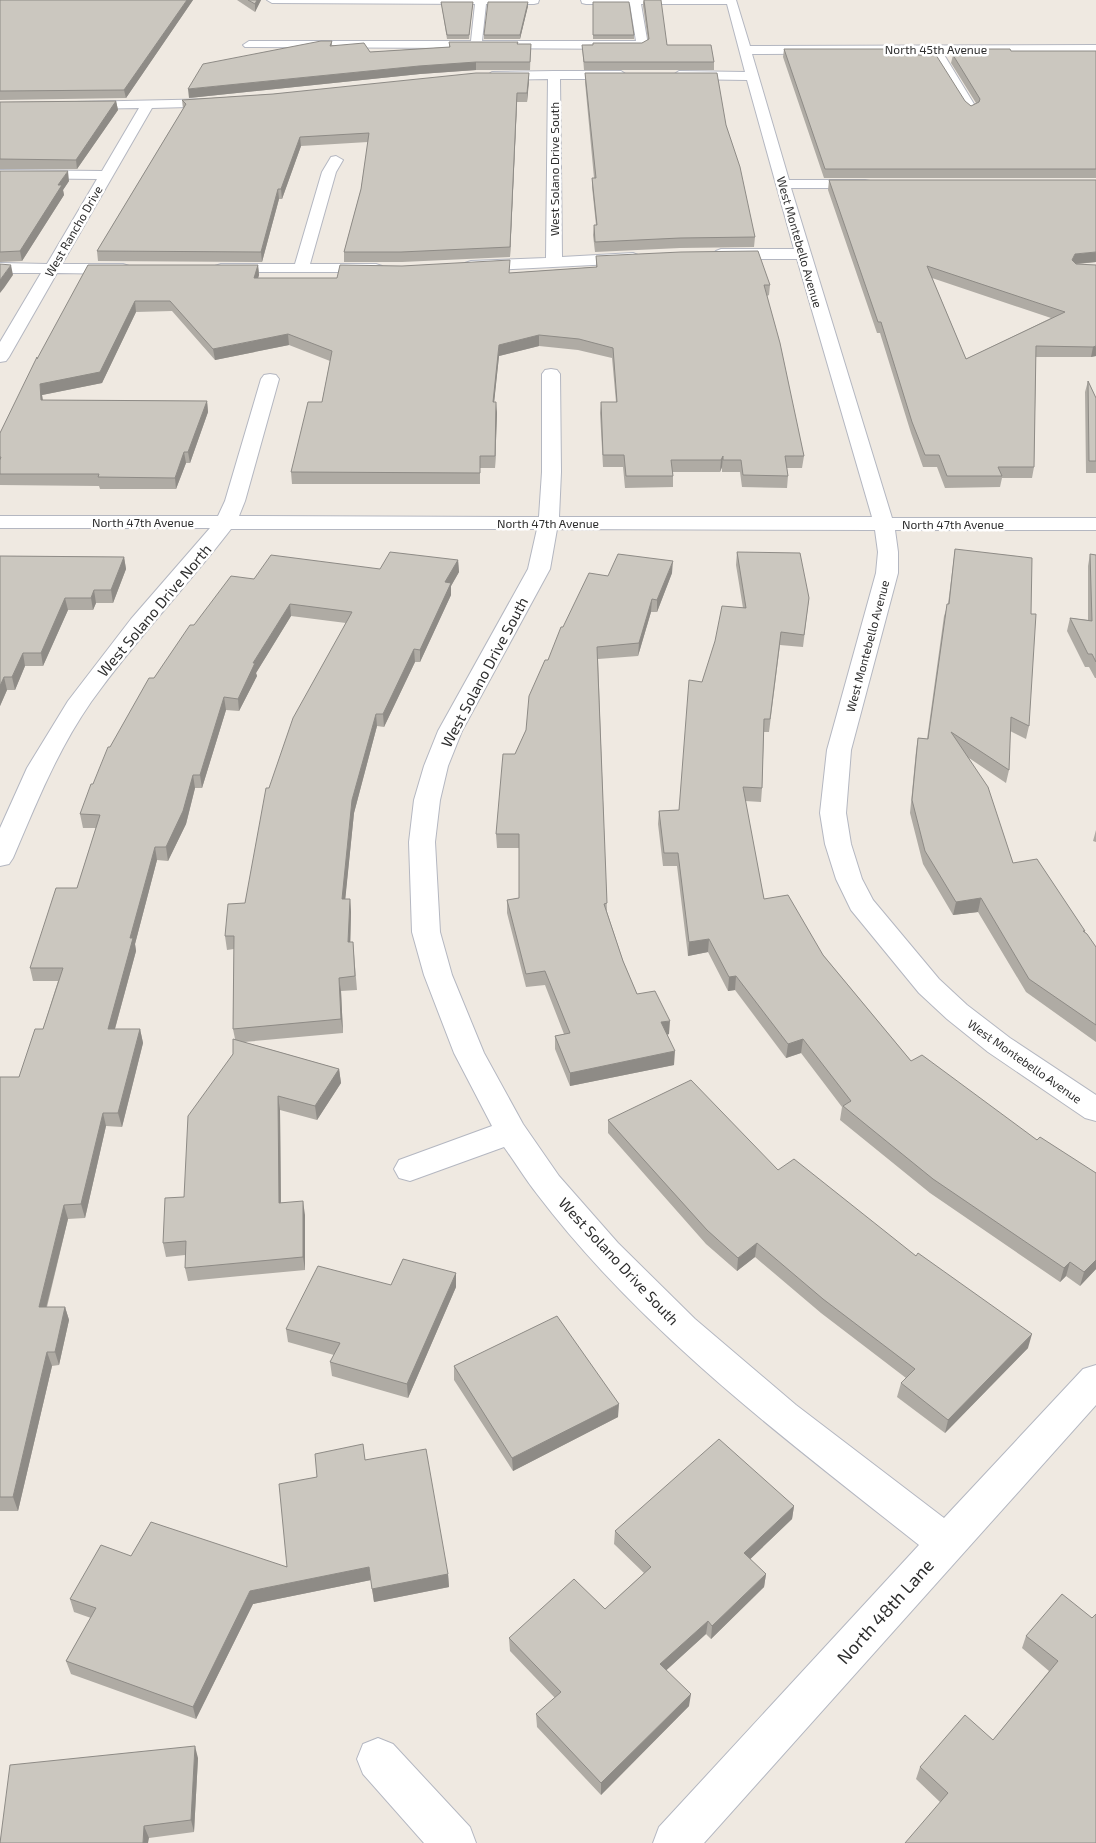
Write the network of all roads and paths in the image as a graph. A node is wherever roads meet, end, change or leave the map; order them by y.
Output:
1 (272, 0) edge
2 (731, 0) edge
3 (481, 1) edge
4 (534, 1) edge
5 (586, 1) edge
6 (635, 1) edge
7 (327, 5) edge
8 (248, 45) dead end
9 (476, 45) junction
10 (936, 49) junction
11 (1096, 49) edge
12 (745, 50) junction
13 (554, 75) junction
14 (633, 75) edge
15 (663, 75) edge
16 (476, 76) edge
17 (753, 76) junction
18 (235, 102) edge
19 (71, 105) edge
20 (147, 105) junction
21 (971, 109) edge
22 (336, 160) dead end
23 (0, 174) edge
24 (105, 175) junction
25 (783, 184) junction
26 (876, 184) edge
27 (707, 254) edge
28 (803, 254) junction
29 (651, 256) edge
30 (554, 262) junction
31 (458, 267) edge
32 (0, 268) edge
33 (51, 269) junction
34 (134, 269) edge
35 (203, 269) edge
36 (301, 269) junction
37 (393, 269) edge
38 (0, 357) edge
39 (551, 374) dead end
40 (270, 379) dead end
41 (0, 522) edge
42 (226, 522) junction
43 (549, 522) junction
44 (884, 524) junction
45 (1096, 524) edge
46 (0, 858) edge
47 (1096, 1110) edge
48 (511, 1132) junction
49 (410, 1169) dead end
50 (1096, 1380) edge
51 (946, 1543) junction
52 (378, 1759) dead end
53 (454, 1843) edge
54 (675, 1843) edge

1 - 7 street
2 - 6 street
2 - 12 street, West Montebello Avenue
3 - 4 street
3 - 7 street
3 - 9 street
5 - 6 street
6 - 9 street
8 - 9 street
10 - 11 street, North 45th Avenue
10 - 12 street, North 45th Avenue
10 - 21 street
12 - 17 street, West Montebello Avenue
13 - 14 street
13 - 16 street
13 - 30 street, West Solano Drive South
15 - 17 street
17 - 25 street, West Montebello Avenue
18 - 20 street
19 - 20 street
20 - 24 street, West Rancho Drive
22 - 36 street
23 - 24 street
24 - 33 street, West Rancho Drive
25 - 26 street
25 - 28 street, West Montebello Avenue
27 - 28 street
28 - 44 street, West Montebello Avenue
29 - 30 street
30 - 31 street
32 - 33 street
33 - 34 street
33 - 38 street, West Rancho Drive
35 - 36 street
36 - 37 street
39 - 43 street, West Solano Drive South
40 - 42 street, West Solano Drive North
41 - 42 street, North 47th Avenue
42 - 43 street, North 47th Avenue
42 - 46 street, West Solano Drive North
43 - 44 street, North 47th Avenue
43 - 48 street, West Solano Drive South
44 - 45 street, North 47th Avenue
44 - 47 street, West Montebello Avenue
48 - 49 street
48 - 51 street, West Solano Drive South
50 - 51 street, North 48th Lane
51 - 54 street, North 48th Lane
52 - 53 street

